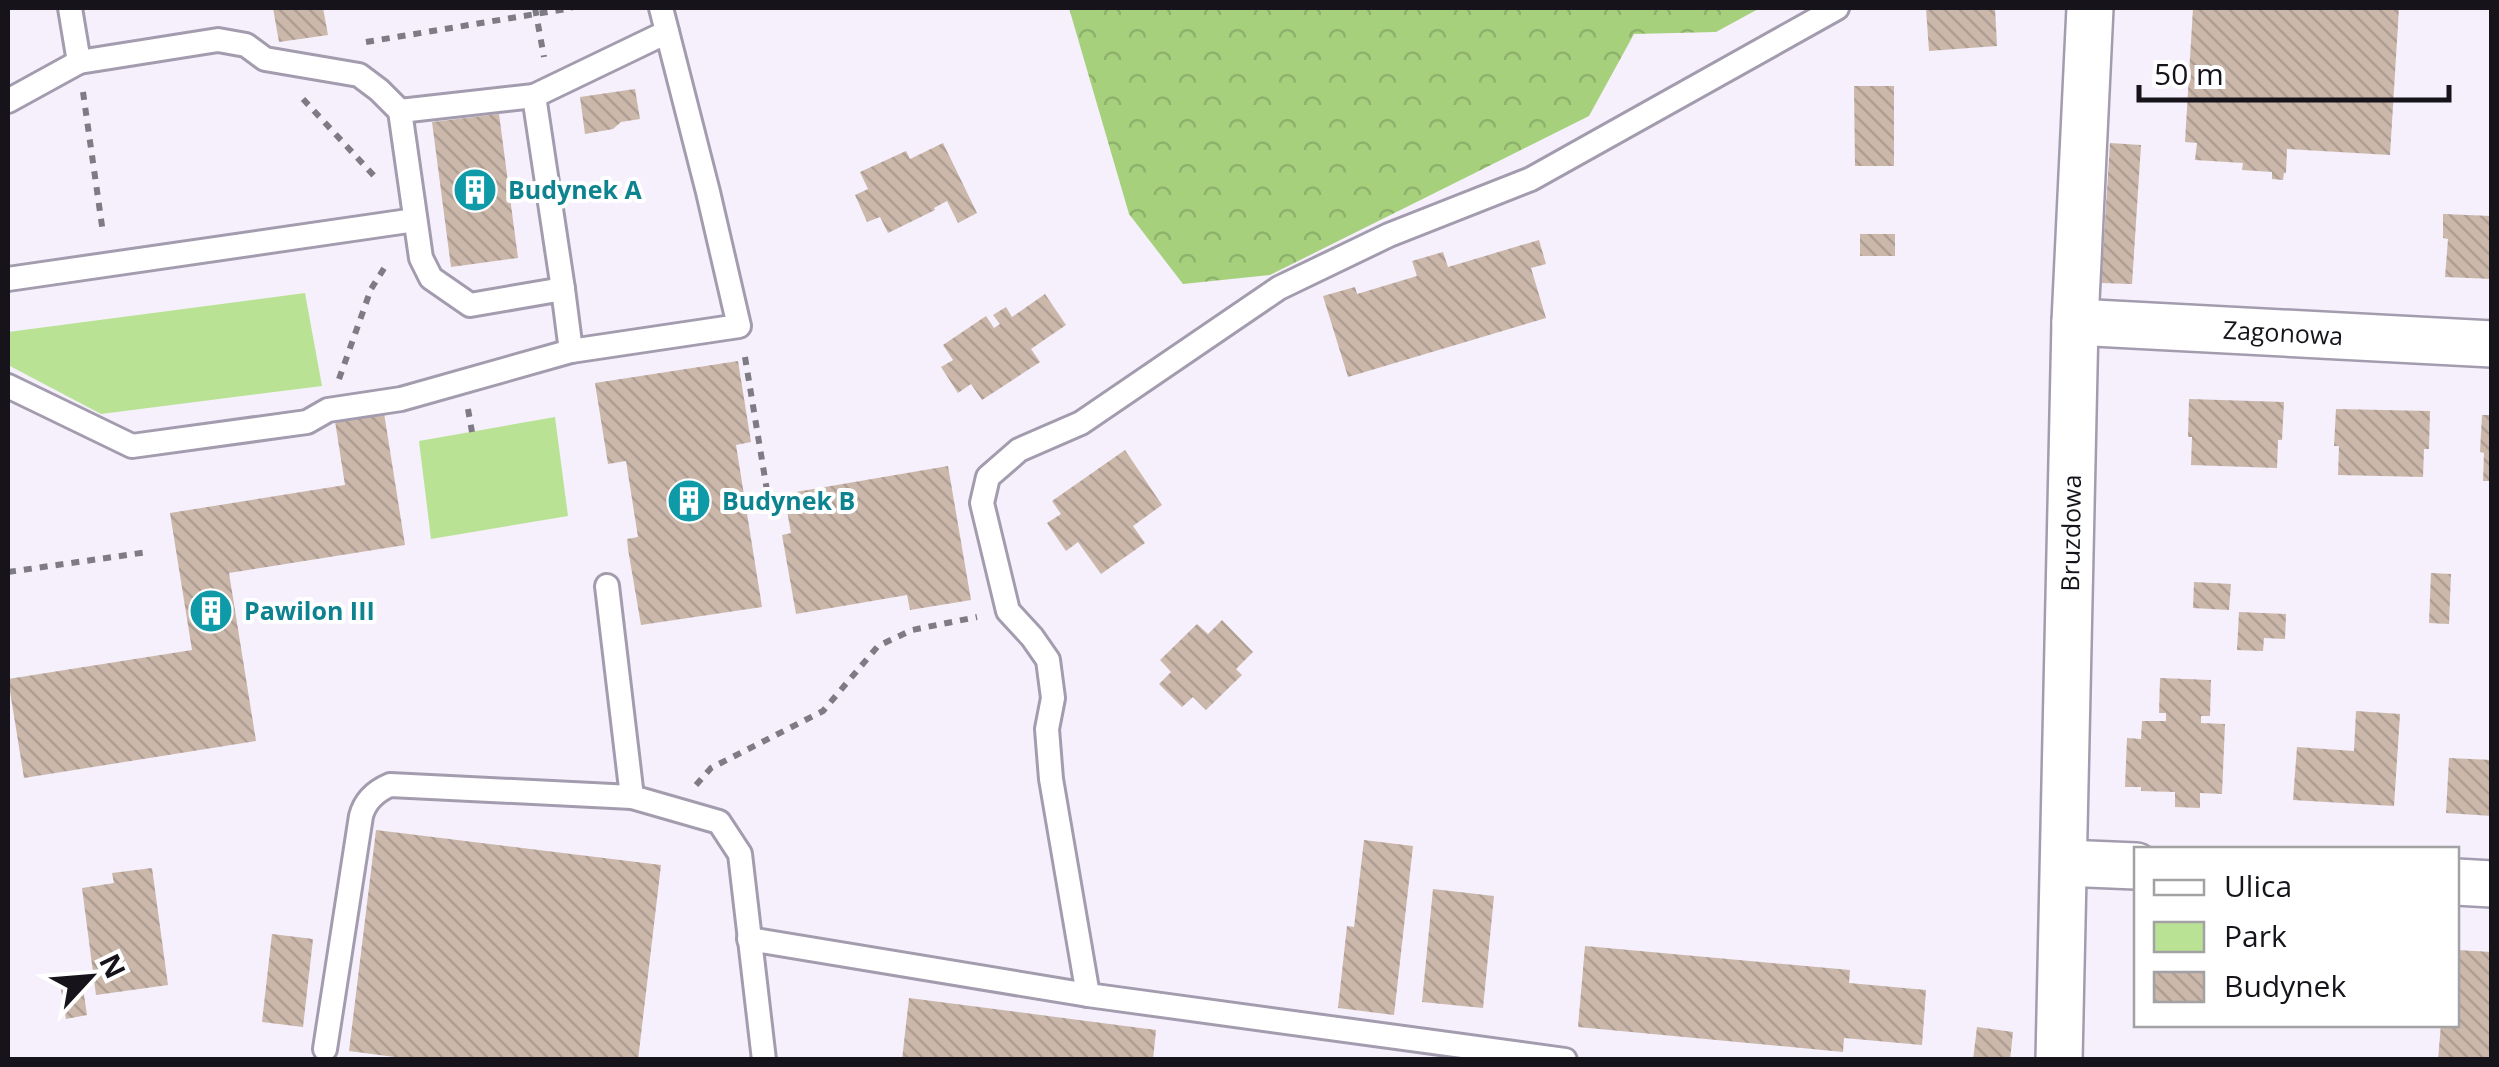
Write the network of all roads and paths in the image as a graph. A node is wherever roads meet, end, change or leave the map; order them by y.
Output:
1 (70, 8) edge
2 (535, 8) edge
3 (661, 8) edge
4 (1837, 8) edge
5 (2090, 8) edge
6 (667, 32) junction
7 (79, 62) junction
8 (541, 92) junction
9 (8, 101) edge
10 (400, 112) junction
11 (416, 220) junction
12 (108, 264) junction
13 (8, 279) edge
14 (563, 288) junction
15 (2075, 322) junction
16 (739, 326) junction
17 (2492, 344) edge
18 (571, 351) junction
19 (8, 386) edge
20 (328, 410) junction
21 (771, 515) dead end
22 (148, 552) dead end
23 (8, 572) edge
24 (606, 586) dead end
25 (1008, 610) junction
26 (632, 797) junction
27 (672, 809) junction
28 (2064, 862) junction
29 (2134, 866) edge
30 (2459, 882) edge
31 (2492, 884) edge
32 (749, 939) junction
33 (1088, 994) junction
34 (325, 1050) dead end
35 (764, 1060) edge
36 (1564, 1060) edge
37 (2059, 1060) edge

1 - 7 lane
2 - 8 path
3 - 6 lane
4 - 25 lane
5 - 15 street, Bruzdowa
6 - 8 lane
6 - 16 lane
7 - 9 lane
7 - 10 lane
7 - 12 path
8 - 10 lane
8 - 14 lane
10 - 11 lane
11 - 12 lane
11 - 14 lane
11 - 20 path
12 - 13 lane
14 - 18 lane
15 - 17 street, Zagonowa
15 - 28 street, Bruzdowa
16 - 18 lane
16 - 21 path
18 - 20 lane
19 - 20 lane
22 - 23 path
24 - 26 lane
25 - 27 path
25 - 33 lane
26 - 27 lane
26 - 34 lane
27 - 32 lane
28 - 29 street
28 - 37 street, Bruzdowa
30 - 31 street
32 - 33 lane
32 - 35 lane
33 - 36 lane

